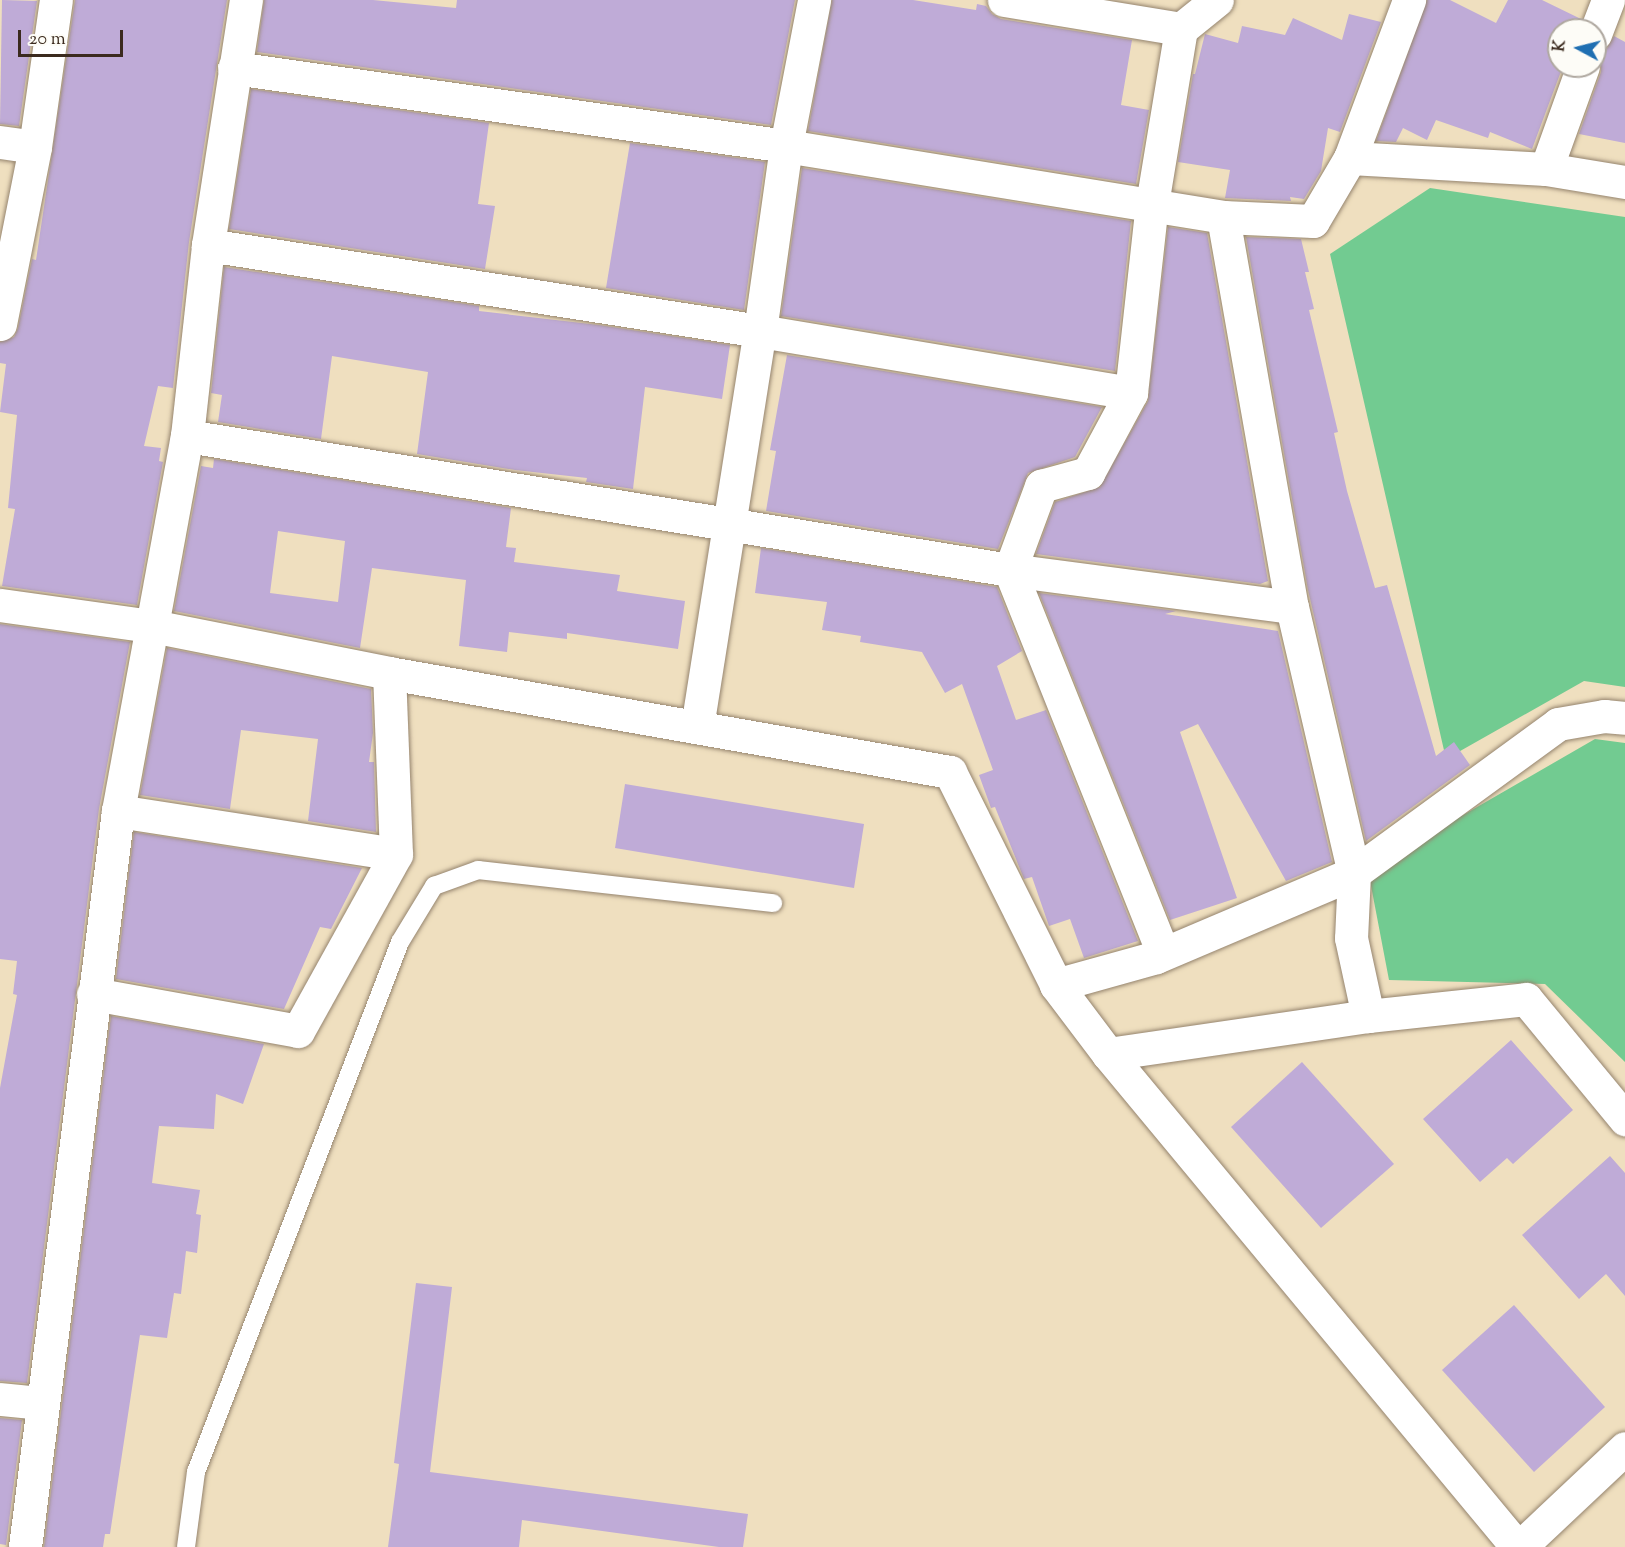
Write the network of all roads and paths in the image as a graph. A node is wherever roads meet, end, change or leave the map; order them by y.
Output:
1 (56, 0) edge
2 (246, 0) edge
3 (814, 0) edge
4 (1004, 0) edge
5 (1409, 0) edge
6 (1608, 0) edge
7 (1225, 1) edge
8 (1601, 18) edge
9 (1180, 29) junction
10 (234, 68) junction
11 (1579, 78) edge
12 (0, 142) edge
13 (786, 146) junction
14 (36, 147) junction
15 (1350, 158) junction
16 (1546, 169) junction
17 (1625, 182) edge
18 (1152, 204) junction
19 (1223, 217) junction
20 (208, 245) junction
21 (0, 324) edge
22 (760, 331) junction
23 (1131, 393) junction
24 (187, 436) junction
25 (729, 525) junction
26 (1010, 570) junction
27 (0, 605) edge
28 (1292, 608) junction
29 (152, 626) junction
30 (389, 673) junction
31 (1625, 718) edge
32 (697, 727) junction
33 (118, 811) junction
34 (396, 854) junction
35 (1354, 873) junction
36 (773, 903) dead end
37 (1163, 953) junction
38 (1056, 985) junction
39 (93, 994) junction
40 (1368, 1016) junction
41 (1108, 1054) junction
42 (1625, 1119) edge
43 (0, 1399) edge
44 (42, 1403) junction
45 (1625, 1448) edge
46 (25, 1547) edge
47 (186, 1547) edge
48 (1519, 1547) edge

1 - 14 street
2 - 10 street
3 - 13 street
4 - 9 street
5 - 15 street
6 - 8 street
7 - 9 street
9 - 18 street
10 - 13 street
10 - 20 street
11 - 16 street
12 - 14 street
13 - 18 street
13 - 22 street
14 - 21 street
15 - 16 street
15 - 19 street
16 - 17 street
18 - 19 street
18 - 23 street
19 - 28 street
20 - 22 street
20 - 24 street
22 - 23 street
22 - 25 street
23 - 26 street
24 - 25 street
24 - 29 street
25 - 26 street
25 - 32 street
26 - 28 street
26 - 37 street
27 - 29 street
28 - 35 street
29 - 30 street
29 - 33 street
30 - 32 street
30 - 34 street
31 - 35 street
32 - 38 street
33 - 34 street
33 - 39 street
34 - 39 street
35 - 37 street
35 - 40 street
36 - 47 lane
37 - 38 street
38 - 41 street
39 - 44 street
40 - 41 street
40 - 42 street
41 - 48 street
43 - 44 street
44 - 46 street
45 - 48 street

